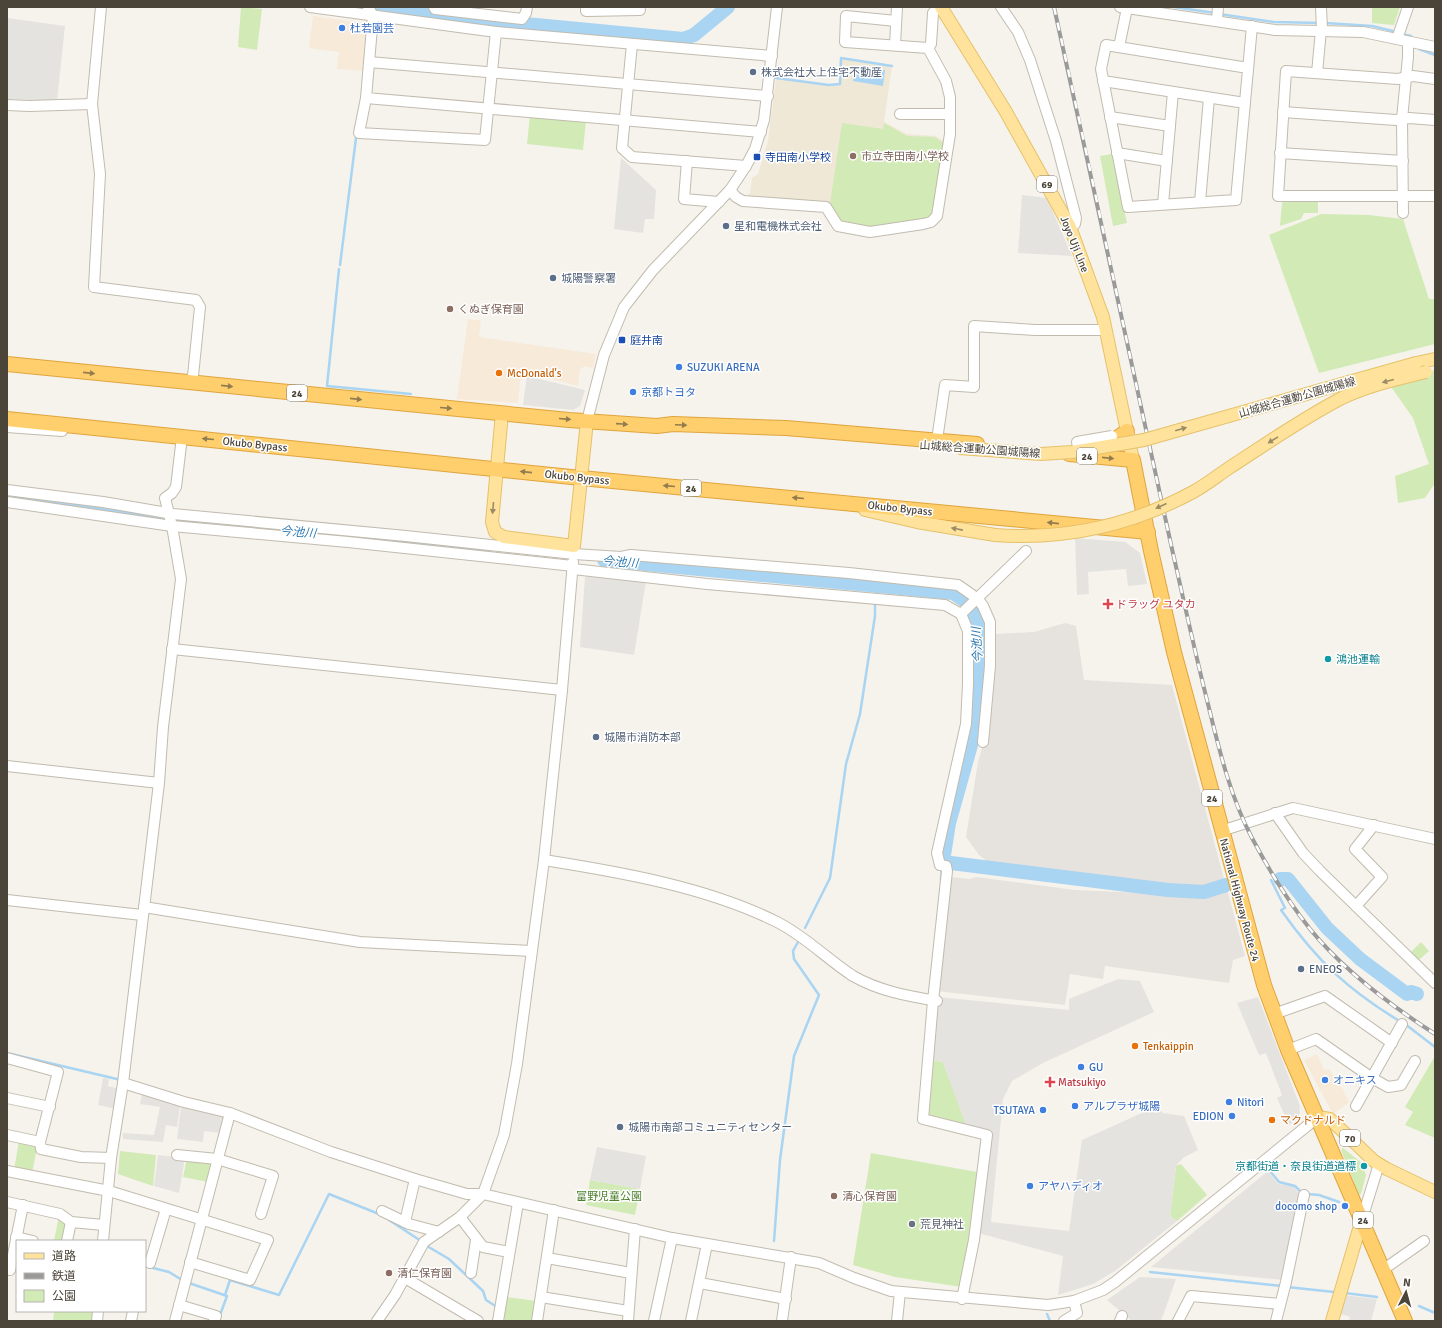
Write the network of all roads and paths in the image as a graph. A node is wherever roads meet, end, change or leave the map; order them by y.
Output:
1 (101, 7) edge
2 (310, 7) edge
3 (434, 7) edge
4 (527, 7) edge
5 (586, 7) edge
6 (777, 7) edge
7 (897, 7) edge
8 (938, 7) edge
9 (941, 7) edge
10 (1001, 7) edge
11 (1123, 7) edge
12 (1321, 7) edge
13 (1408, 7) edge
14 (370, 10) edge
15 (472, 10) edge
16 (640, 10) dead end
17 (1218, 13) edge
18 (896, 21) junction
19 (1252, 26) junction
20 (1322, 26) junction
21 (496, 32) junction
22 (1399, 35) junction
23 (1408, 42) junction
24 (632, 44) junction
25 (895, 45) junction
26 (1119, 47) junction
27 (1435, 47) edge
28 (928, 48) junction
29 (772, 56) junction
30 (369, 62) junction
31 (1248, 68) junction
32 (492, 72) junction
33 (1317, 73) junction
34 (1405, 77) junction
35 (1435, 79) edge
36 (1103, 82) junction
37 (629, 84) junction
38 (1174, 92) junction
39 (768, 96) junction
40 (366, 98) junction
41 (1209, 98) junction
42 (92, 104) junction
43 (1245, 104) junction
44 (7, 105) edge
45 (488, 108) junction
46 (1283, 112) junction
47 (900, 114) dead end
48 (950, 114) junction
49 (1110, 117) junction
50 (1402, 119) junction
51 (625, 120) junction
52 (1435, 120) edge
53 (1170, 126) junction
54 (761, 132) junction
55 (1117, 153) junction
56 (1280, 154) junction
57 (688, 161) junction
58 (1167, 161) junction
59 (1403, 161) junction
60 (746, 166) junction
61 (730, 190) junction
62 (1403, 195) junction
63 (1435, 196) edge
64 (719, 202) junction
65 (1200, 202) junction
66 (1164, 204) junction
67 (1403, 213) dead end
68 (1070, 227) junction
69 (1106, 330) junction
70 (7, 358) edge
71 (1435, 359) edge
72 (7, 364) edge
73 (50, 369) junction
74 (1430, 371) edge
75 (188, 383) junction
76 (502, 413) junction
77 (7, 419) edge
78 (587, 421) junction
79 (706, 426) junction
80 (7, 427) edge
81 (1120, 435) junction
82 (182, 437) junction
83 (938, 440) junction
84 (1042, 451) junction
85 (1133, 460) junction
86 (497, 469) junction
87 (581, 478) junction
88 (7, 490) edge
89 (823, 500) junction
90 (7, 502) edge
91 (169, 513) junction
92 (172, 525) junction
93 (1148, 532) junction
94 (574, 550) junction
95 (1026, 552) dead end
96 (573, 567) junction
97 (976, 598) junction
98 (961, 614) junction
99 (172, 649) junction
100 (562, 690) junction
101 (983, 742) dead end
102 (7, 766) edge
103 (159, 783) junction
104 (1275, 813) junction
105 (1374, 825) junction
106 (1221, 831) junction
107 (1435, 838) edge
108 (544, 860) junction
109 (7, 900) edge
110 (1356, 906) junction
111 (143, 911) junction
112 (531, 951) junction
113 (1435, 983) edge
114 (935, 1001) junction
115 (1274, 1014) junction
116 (1402, 1024) dead end
117 (1392, 1043) junction
118 (1288, 1050) junction
119 (7, 1058) edge
120 (1415, 1061) dead end
121 (1372, 1078) junction
122 (123, 1083) junction
123 (7, 1098) edge
124 (1356, 1106) dead end
125 (50, 1107) junction
126 (230, 1113) junction
127 (1318, 1117) junction
128 (7, 1135) edge
129 (40, 1142) junction
130 (177, 1155) dead end
131 (111, 1158) junction
132 (217, 1159) junction
133 (1380, 1164) junction
134 (7, 1171) edge
135 (415, 1179) junction
136 (109, 1191) junction
137 (1435, 1192) edge
138 (483, 1194) junction
139 (1304, 1195) dead end
140 (7, 1202) edge
141 (518, 1203) junction
142 (23, 1205) junction
143 (166, 1209) junction
144 (554, 1210) junction
145 (382, 1211) dead end
146 (261, 1214) dead end
147 (460, 1217) junction
148 (1362, 1219) junction
149 (201, 1220) junction
150 (71, 1222) junction
151 (405, 1222) junction
152 (104, 1225) junction
153 (635, 1229) junction
154 (438, 1232) junction
155 (16, 1237) junction
156 (672, 1238) junction
157 (29, 1240) edge
158 (67, 1240) edge
159 (103, 1240) edge
160 (476, 1240) junction
161 (1423, 1241) dead end
162 (708, 1244) junction
163 (509, 1252) junction
164 (791, 1257) junction
165 (547, 1258) junction
166 (190, 1262) junction
167 (150, 1263) dead end
168 (1384, 1269) junction
169 (11, 1271) edge
170 (631, 1273) junction
171 (470, 1274) dead end
172 (405, 1278) junction
173 (700, 1284) junction
174 (900, 1292) junction
175 (541, 1297) junction
176 (786, 1299) junction
177 (962, 1299) junction
178 (1074, 1301) junction
179 (1280, 1304) junction
180 (179, 1305) junction
181 (628, 1316) edge
182 (1076, 1318) edge
183 (175, 1321) edge
184 (214, 1321) edge
185 (377, 1321) edge
186 (478, 1321) edge
187 (498, 1321) edge
188 (537, 1321) edge
189 (654, 1321) edge
190 (691, 1321) edge
191 (782, 1321) edge
192 (897, 1321) edge
193 (1064, 1321) edge
194 (1178, 1321) edge
195 (1276, 1321) edge
196 (1332, 1321) edge
197 (1405, 1321) edge

1 - 42 street
2 - 14 street
3 - 15 street
4 - 15 street
5 - 16 street
6 - 29 street
7 - 18 street
8 - 28 street
9 - 68 main road, Joyo Uji Line / 69
10 - 68 street
11 - 17 street
11 - 26 street
12 - 20 street
13 - 22 street
14 - 21 street
14 - 30 street
17 - 19 street
18 - 25 street
18 - 25 street
19 - 20 street
19 - 31 street
20 - 22 street
20 - 33 street
21 - 24 street
21 - 32 street
22 - 23 street
23 - 27 street
23 - 34 street
24 - 29 street
24 - 37 street
25 - 28 street
26 - 31 street
26 - 36 street
28 - 48 street
29 - 39 street
30 - 32 street
30 - 40 street
31 - 43 street
32 - 37 street
32 - 45 street
33 - 34 street
33 - 46 street
34 - 35 street
34 - 50 street
36 - 38 street
36 - 49 street
37 - 39 street
37 - 51 street
38 - 41 street
38 - 53 street
39 - 54 street
40 - 45 street
40 - 45 street
41 - 43 street
41 - 65 street
42 - 44 street
42 - 75 street
43 - 65 street
45 - 51 street
46 - 50 street
46 - 56 street
47 - 48 street
48 - 61 street
49 - 53 street
49 - 55 street
50 - 52 street
50 - 59 street
51 - 54 street
51 - 57 street
53 - 58 street
54 - 60 street
55 - 58 street
55 - 66 street
56 - 59 street
56 - 62 street
57 - 60 street
57 - 64 street
58 - 66 street
59 - 62 street
60 - 61 street
61 - 64 street
62 - 63 street
62 - 67 street
64 - 78 street
65 - 66 street
68 - 69 main road, Joyo Uji Line / 69
69 - 81 main road, Joyo Uji Line / 69
69 - 83 street
70 - 73 street
79 -> 71 main road, 山城総合運動公園城陽線, bridge
72 - 73 highway, 24
73 -> 75 highway, 24
74 -> 89 main road, bridge
75 -> 76 highway, 24
76 -> 78 highway, 24
76 - 86 main road
77 - 82 highway, Okubo Bypass / 24
78 -> 79 highway, 24
78 - 87 main road
79 - 83 highway, 24
80 - 82 street
81 - 84 highway
81 - 85 main road, Joyo Uji Line / 69
86 -> 82 highway, Okubo Bypass / 24
82 - 91 street
83 - 84 highway, 24
84 -> 85 highway, 24
85 - 93 highway, National Highway Route 24 / 24
87 -> 86 highway, Okubo Bypass / 24
86 -> 94 main road
89 -> 87 highway, Okubo Bypass / 24
87 - 94 main road
88 - 91 street
93 -> 89 highway, Okubo Bypass / 24
90 - 92 street
91 - 92 street
91 - 94 street
92 - 96 street
92 - 99 street
93 - 106 highway, National Highway Route 24 / 24
94 - 96 street
94 - 97 street
95 - 97 street
96 - 98 street
96 - 100 street
97 - 98 street
97 - 101 street
98 - 114 street
99 - 100 street
99 - 103 street
100 - 108 street
102 - 103 street
103 - 111 street
104 - 105 street
104 - 106 street
104 - 110 street
105 - 107 street
105 - 110 street
106 - 115 highway, National Highway Route 24 / 24
108 - 112 street
108 - 114 street
109 - 111 street
110 - 113 street
111 - 112 street
111 - 122 street
112 - 138 street
114 - 177 street
115 - 117 street
115 - 118 highway, National Highway Route 24 / 24
116 - 117 street
117 - 121 street
118 - 121 street
118 - 127 highway, National Highway Route 24 / 24
119 - 125 street
120 - 121 street
121 - 124 street
122 - 126 street
122 - 131 street
123 - 125 street
125 - 129 street
126 - 132 street
126 - 135 street
127 - 133 main road, 70
127 - 148 highway, National Highway Route 24 / 24
127 - 178 street
128 - 129 street
129 - 131 street
130 - 132 street
131 - 136 street
132 - 146 street
132 - 149 street
133 - 137 main road, 70
133 - 148 street
134 - 136 street
135 - 138 street
135 - 151 street
136 - 143 street
136 - 152 street
138 - 141 street
138 - 147 street
139 - 179 street
140 - 142 street
141 - 144 street
141 - 163 street
142 - 150 street
142 - 155 street
143 - 149 street
143 - 167 street
144 - 153 street
144 - 165 street
145 - 151 street
147 - 154 street
147 - 160 street
148 - 168 highway, National Highway Route 24 / 24
148 - 196 main road
149 - 166 street
149 - 166 street
150 - 152 street
150 - 158 street
151 - 154 street
152 - 159 street
153 - 156 street
153 - 170 street
154 - 172 street
155 - 157 street
155 - 169 street
156 - 162 street
156 - 189 street
160 - 163 street
160 - 171 street
161 - 168 street
162 - 164 street
162 - 173 street
163 - 187 street
164 - 174 street
164 - 176 street
165 - 170 street
165 - 175 street
166 - 180 street
168 - 197 highway, National Highway Route 24 / 24
170 - 181 street
172 - 185 street
172 - 186 street
173 - 176 street
173 - 190 street
174 - 177 street
174 - 192 street
175 - 181 street
175 - 188 street
176 - 191 street
177 - 178 street
178 - 182 street
179 - 194 street
179 - 195 street
180 - 183 street
180 - 184 street
182 - 193 street

